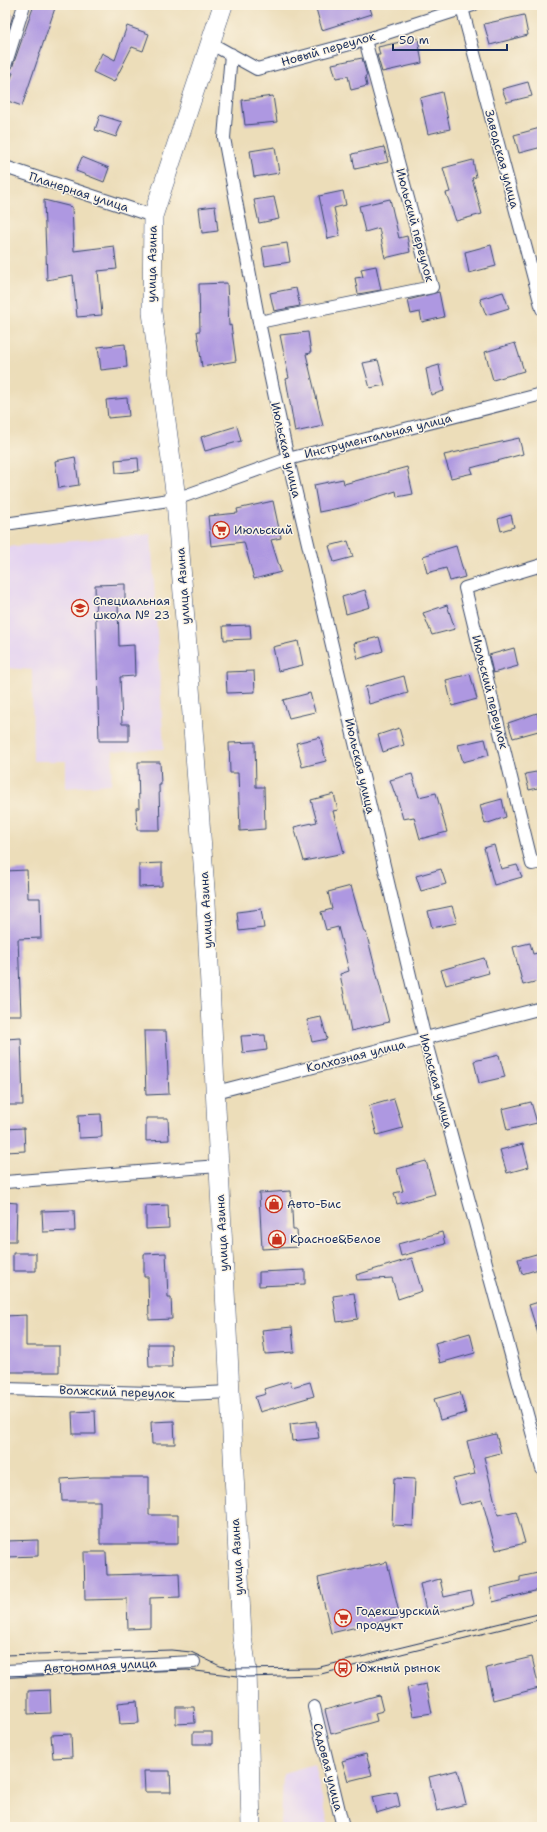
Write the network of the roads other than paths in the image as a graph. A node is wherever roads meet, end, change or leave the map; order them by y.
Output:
1 (24, 5) edge
2 (223, 5) edge
3 (468, 7) edge
4 (365, 40) junction
5 (210, 43) junction
6 (231, 54) junction
7 (5, 66) edge
8 (5, 167) edge
9 (153, 216) junction
10 (542, 309) edge
11 (258, 322) junction
12 (542, 394) edge
13 (288, 459) junction
14 (176, 499) junction
15 (5, 524) edge
16 (542, 565) edge
17 (542, 862) edge
18 (542, 1008) edge
19 (425, 1039) junction
20 (216, 1092) junction
21 (219, 1166) junction
22 (5, 1182) edge
23 (5, 1389) edge
24 (229, 1392) junction
25 (542, 1469) edge
26 (194, 1662) dead end
27 (5, 1671) edge
28 (314, 1707) dead end
29 (251, 1827) edge
30 (343, 1827) edge

1 - 7 street
2 - 5 main road, улица Азина
3 - 4 street, Новый переулок
3 - 10 street, Заводская улица
4 - 6 street, Новый переулок
4 - 11 street, Июльский переулок
5 - 6 street, Новый переулок
5 - 9 main road, улица Азина
6 - 11 street, Июльская улица
8 - 9 street, Планерная улица
9 - 14 main road, улица Азина
11 - 13 street, Июльская улица
12 - 13 street, Инструментальная улица
13 - 14 street, Инструментальная улица
13 - 19 street, Июльская улица
14 - 15 street, Инструментальная улица
14 - 20 main road, улица Азина
16 - 17 street, Июльский переулок
18 - 19 street, Колхозная улица
19 - 20 street, Колхозная улица
19 - 25 street, Июльская улица
20 - 21 main road, улица Азина
21 - 22 street
21 - 24 main road, улица Азина
23 - 24 street, Волжский переулок
24 - 29 main road, улица Азина
26 - 27 street, Автономная улица
28 - 30 street, Садовая улица

